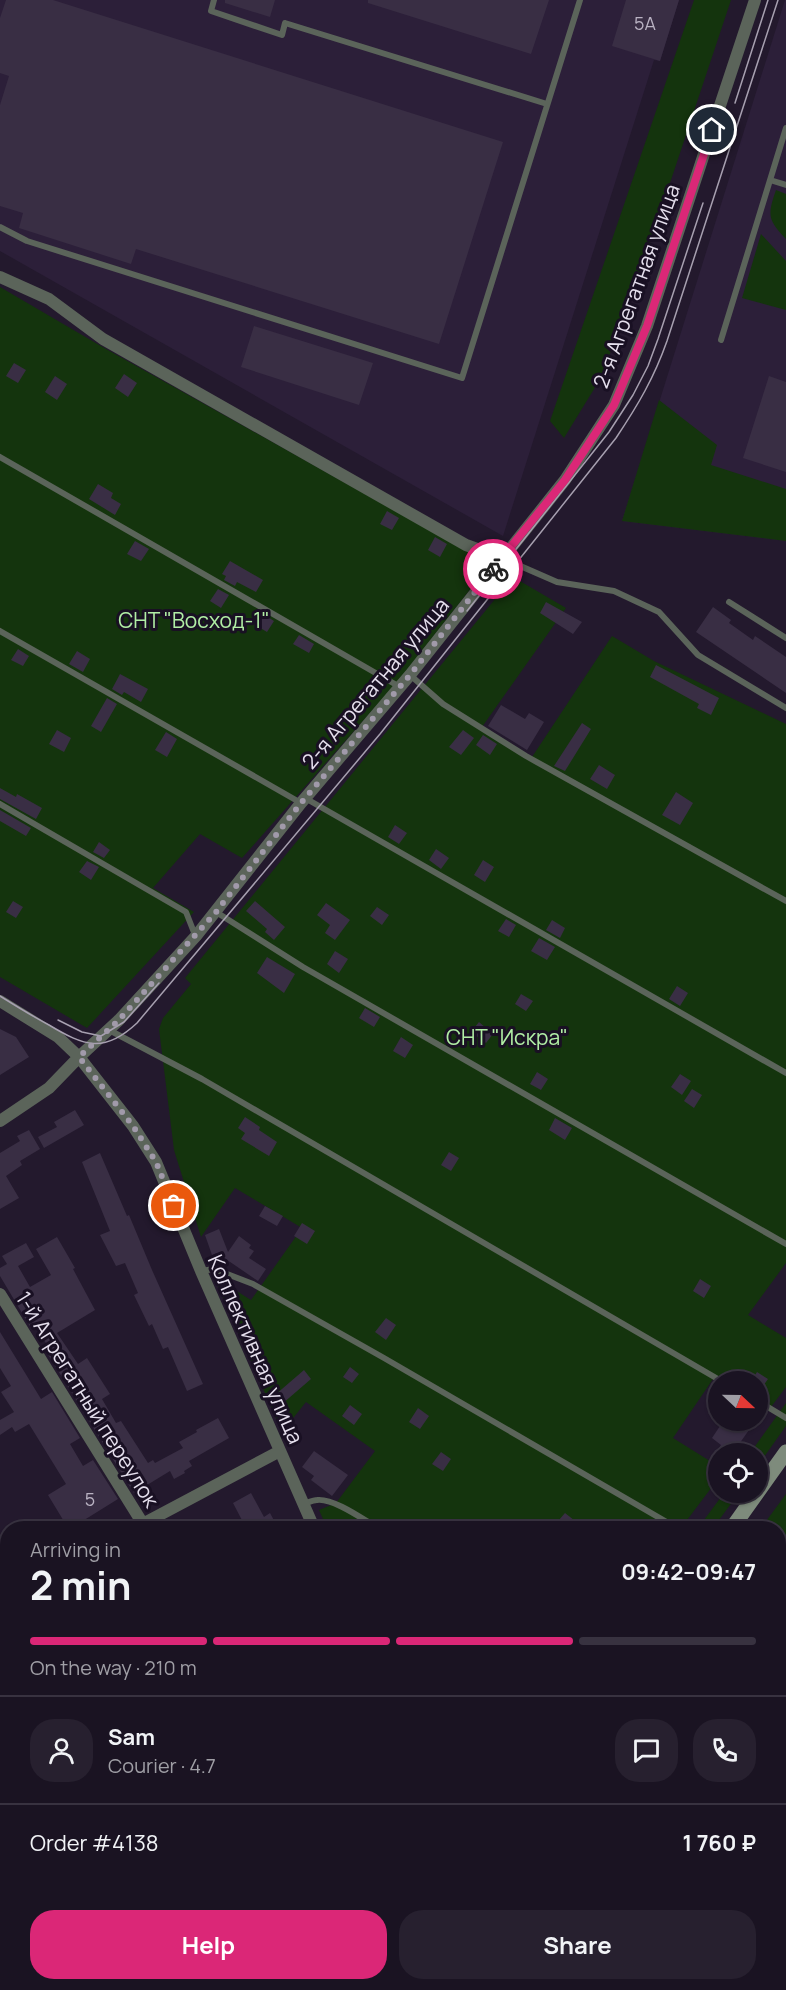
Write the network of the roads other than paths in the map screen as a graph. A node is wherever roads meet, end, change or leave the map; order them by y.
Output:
1 (214, 0) edge
2 (580, 0) edge
3 (755, 0) edge
4 (547, 104) junction
5 (786, 128) edge
6 (770, 180) junction
7 (786, 185) edge
8 (0, 227) edge
9 (0, 277) edge
10 (721, 340) dead end
11 (0, 456) edge
12 (502, 558) junction
13 (729, 602) dead end
14 (0, 631) edge
15 (786, 638) edge
16 (410, 675) junction
17 (400, 687) junction
18 (786, 708) edge
19 (303, 801) junction
20 (0, 804) edge
21 (786, 901) edge
22 (216, 912) junction
23 (195, 936) junction
24 (0, 1000) edge
25 (104, 1033) junction
26 (81, 1055) junction
27 (786, 1073) edge
28 (0, 1121) edge
29 (786, 1244) edge
30 (201, 1271) junction
31 (0, 1294) edge
32 (708, 1373) edge
33 (768, 1407) edge
34 (786, 1418) edge
35 (280, 1451) junction
36 (786, 1452) edge
37 (302, 1504) junction
38 (136, 1521) edge
39 (148, 1521) edge
40 (310, 1521) edge
41 (365, 1521) edge
42 (664, 1521) edge
43 (737, 1521) edge

1 - 4 lane
2 - 4 lane
3 - 12 street, 2-я Агрегатная улица
4 - 8 lane
5 - 6 lane
6 - 7 lane
6 - 10 lane
9 - 12 street
11 - 17 lane
12 - 16 street, 2-я Агрегатная улица
12 - 18 lane
13 - 15 lane
14 - 19 lane
16 - 17 street, 2-я Агрегатная улица
16 - 21 lane
17 - 19 street, 2-я Агрегатная улица
19 - 22 street, 2-я Агрегатная улица
19 - 27 lane
20 - 23 lane
22 - 23 street, 2-я Агрегатная улица
22 - 29 lane
23 - 25 street, 2-я Агрегатная улица
24 - 26 street, Коллективная улица
25 - 26 street, 2-я Агрегатная улица
25 - 32 lane
26 - 28 street, 2-я Агрегатная улица
26 - 30 street, Коллективная улица
30 - 35 street, Коллективная улица
30 - 42 lane
31 - 38 street, 1-й Агрегатный переулок
33 - 34 lane
35 - 37 street, Коллективная улица
35 - 39 street
36 - 43 main road
37 - 40 street, Коллективная улица
37 - 41 lane

